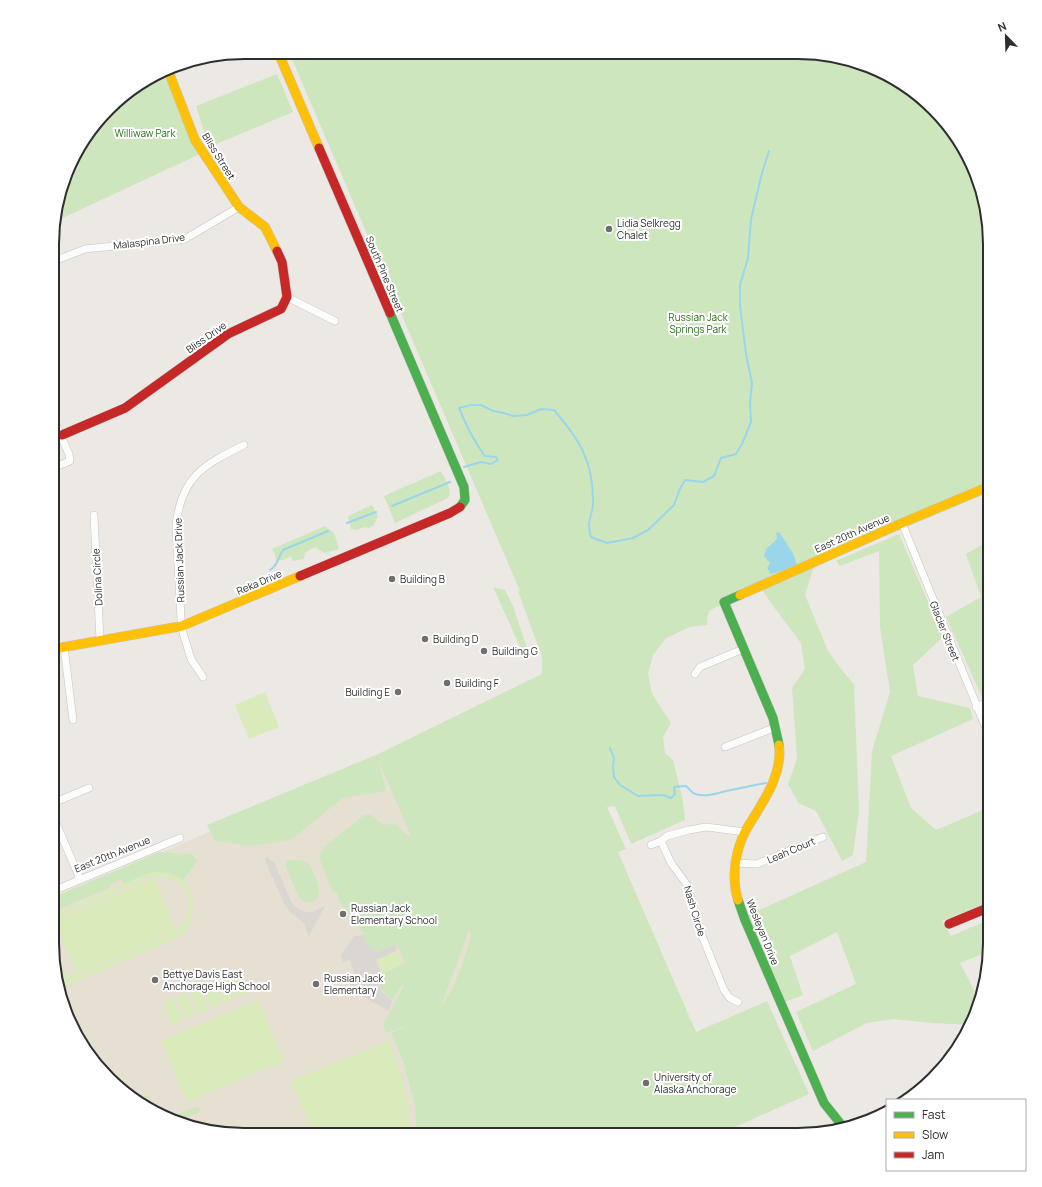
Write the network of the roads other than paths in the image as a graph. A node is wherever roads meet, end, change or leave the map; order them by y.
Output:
1 (281, 59) edge
2 (170, 74) edge
3 (239, 207) junction
4 (59, 259) edge
5 (287, 297) junction
6 (335, 321) dead end
7 (59, 429) edge
8 (62, 435) junction
9 (244, 445) dead end
10 (59, 466) edge
11 (983, 489) edge
12 (463, 504) joint
13 (94, 515) dead end
14 (902, 523) junction
15 (724, 602) joint
16 (182, 626) junction
17 (100, 640) junction
18 (64, 647) junction
19 (59, 648) edge
20 (743, 649) junction
21 (695, 674) dead end
22 (203, 678) dead end
23 (983, 704) edge
24 (976, 707) junction
25 (73, 720) dead end
26 (983, 722) edge
27 (776, 727) junction
28 (725, 747) dead end
29 (89, 788) dead end
30 (59, 800) edge
31 (59, 830) edge
32 (745, 832) junction
33 (823, 837) dead end
34 (180, 838) dead end
35 (661, 841) junction
36 (651, 845) dead end
37 (735, 863) junction
38 (80, 879) junction
39 (59, 888) edge
40 (983, 910) edge
41 (949, 924) dead end
42 (738, 1002) dead end
43 (840, 1123) edge

1 - 12 street, South Pine Street
2 - 3 street, Bliss Street
3 - 4 street, Malaspina Drive
3 - 5 street
5 - 6 street
5 - 8 street, Bliss Drive
7 - 8 street
8 - 10 street
9 - 16 street, Russian Jack Drive
11 - 14 street, East 20th Avenue
12 - 16 street, Reka Drive
13 - 17 street, Dolina Circle
14 - 15 street, East 20th Avenue
14 - 24 street, Glacier Street
15 - 20 street, Wesleyan Drive
16 - 17 street, Reka Drive
16 - 22 street, Russian Jack Drive
17 - 18 street, Reka Drive
18 - 19 street, Reka Drive
18 - 25 street
20 - 21 street
20 - 27 street, Wesleyan Drive
23 - 24 street
24 - 26 street, Glacier Street
27 - 28 street
27 - 32 street, Wesleyan Drive
29 - 30 street
31 - 38 street
32 - 35 street
32 - 37 street, Wesleyan Drive
33 - 37 street, Leah Court
34 - 38 street, East 20th Avenue
35 - 36 street
35 - 42 street, Nash Circle
37 - 43 street, Wesleyan Drive
38 - 39 street, East 20th Avenue
40 - 41 street

